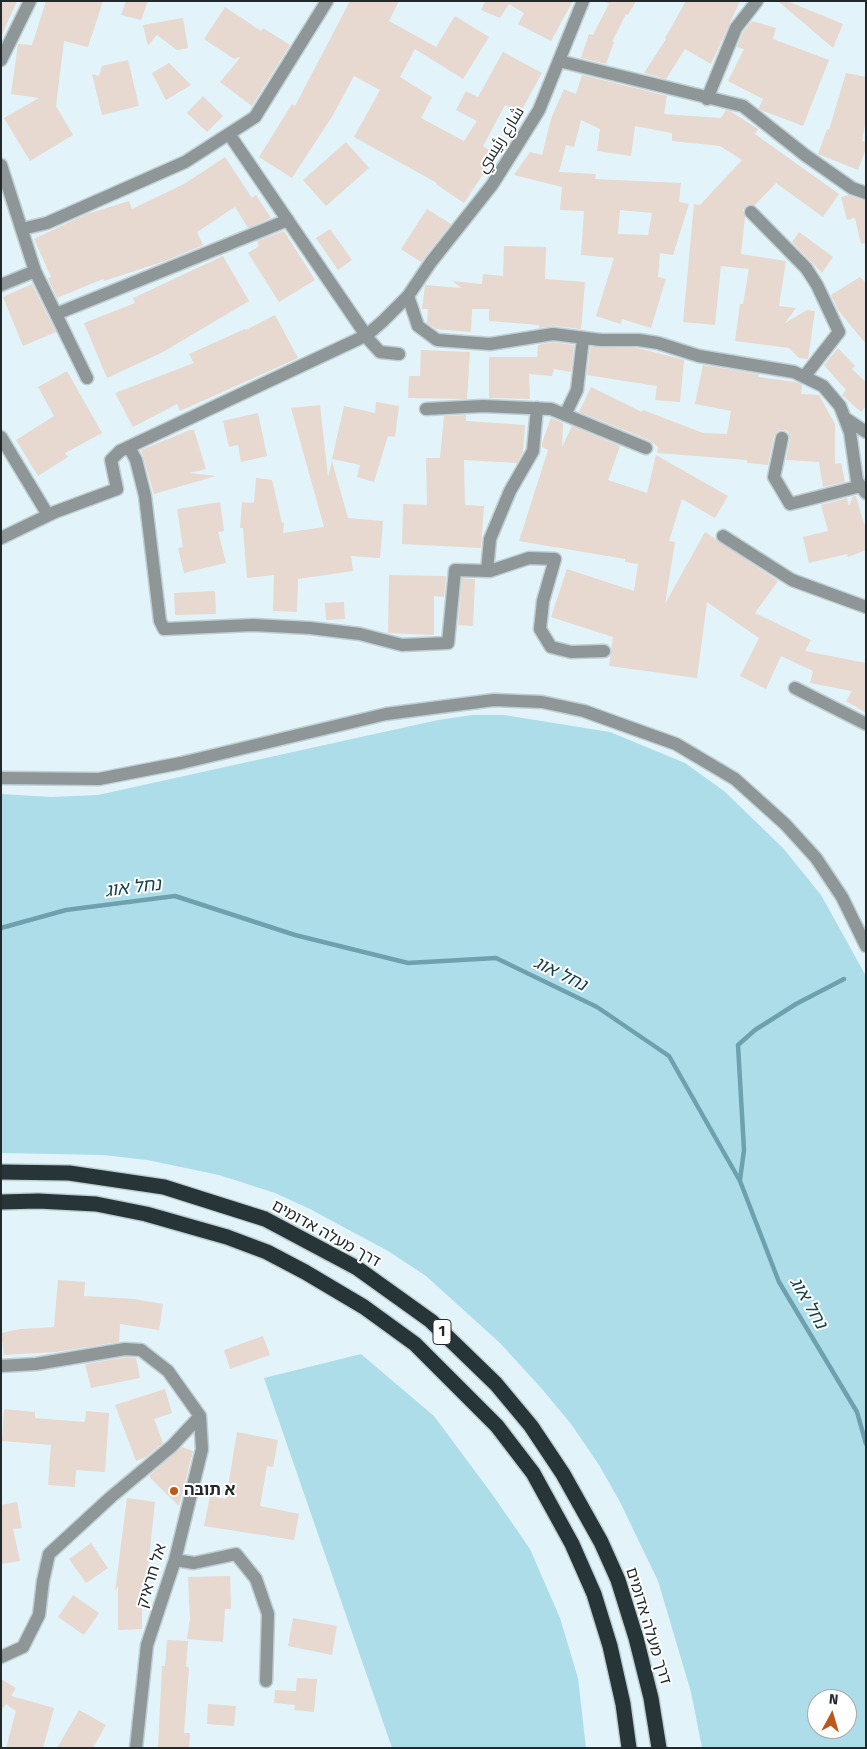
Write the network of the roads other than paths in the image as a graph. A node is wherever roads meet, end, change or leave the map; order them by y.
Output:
1 (30, 1) edge
2 (326, 1) edge
3 (583, 1) edge
4 (757, 1) edge
5 (1, 60) edge
6 (559, 61) junction
7 (707, 99) junction
8 (228, 134) junction
9 (1, 165) edge
10 (866, 193) edge
11 (751, 212) dead end
12 (288, 220) junction
13 (22, 229) junction
14 (35, 272) junction
15 (1, 285) edge
16 (408, 296) junction
17 (56, 314) junction
18 (367, 335) junction
19 (583, 338) junction
20 (399, 354) dead end
21 (804, 377) junction
22 (87, 378) dead end
23 (426, 408) dead end
24 (537, 408) junction
25 (565, 415) junction
26 (845, 418) junction
27 (866, 432) edge
28 (1, 436) edge
29 (782, 438) dead end
30 (128, 447) junction
31 (646, 448) dead end
32 (863, 489) edge
33 (48, 515) junction
34 (723, 536) dead end
35 (1, 538) edge
36 (487, 571) junction
37 (866, 606) edge
38 (604, 651) dead end
39 (795, 688) dead end
40 (866, 724) edge
41 (1, 778) edge
42 (866, 946) edge
43 (1, 1172) edge
44 (1, 1202) edge
45 (1, 1366) edge
46 (200, 1416) junction
47 (175, 1560) junction
48 (1, 1657) edge
49 (266, 1681) dead end
50 (136, 1748) edge
51 (629, 1748) edge
52 (659, 1748) edge

1 - 5 street
2 - 8 street
3 - 6 street, شارع رئيسي
4 - 7 street
6 - 7 street
6 - 16 street, شارع رئيسي
7 - 10 street
8 - 12 street
8 - 13 street
9 - 13 street
11 - 21 street
12 - 17 street
12 - 18 street
13 - 14 street
14 - 15 street
14 - 17 street
16 - 18 street, شارع رئيسي
16 - 19 street
17 - 22 street
18 - 20 street
18 - 30 street, شارع رئيسي
19 - 21 street
19 - 25 street
21 - 26 street
23 - 24 street
24 - 25 street
24 - 36 street
25 - 31 street
26 - 27 street
26 - 32 street
28 - 33 street
29 - 32 street
30 - 33 street, شارع رئيسي
30 - 36 street
33 - 35 street
34 - 37 street
36 - 38 street
39 - 40 street
41 - 42 street
43 - 52 highway, דרך מעלה אדומים / 1
44 - 51 highway, 1
45 - 46 street
46 - 47 street, אל חראיק
46 - 48 street
47 - 49 street
47 - 50 street, אל חראיק

